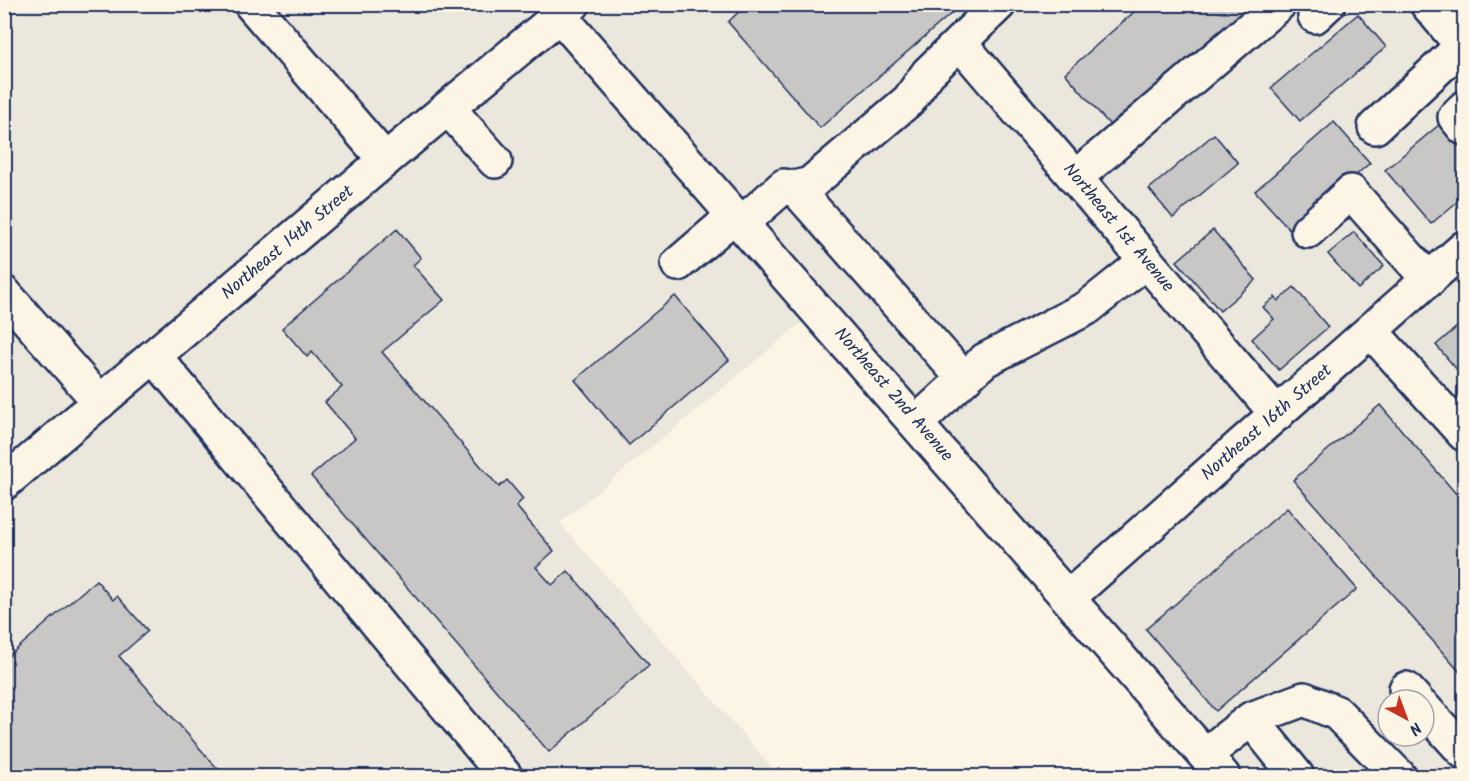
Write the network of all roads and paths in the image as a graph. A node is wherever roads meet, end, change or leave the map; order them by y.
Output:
1 (251, 4) edge
2 (999, 4) edge
3 (1279, 4) edge
4 (1427, 4) edge
5 (567, 10) edge
6 (960, 43) junction
7 (1462, 43) edge
8 (448, 108) junction
9 (1464, 108) edge
10 (1375, 127) dead end
11 (1464, 128) edge
12 (385, 160) junction
13 (495, 161) dead end
14 (1075, 178) junction
15 (795, 188) junction
16 (739, 219) junction
17 (1308, 231) dead end
18 (1464, 248) edge
19 (1146, 261) junction
20 (678, 264) dead end
21 (1429, 280) junction
22 (4, 293) edge
23 (1371, 331) junction
24 (154, 356) junction
25 (964, 379) junction
26 (100, 402) junction
27 (1276, 414) junction
28 (916, 423) junction
29 (1464, 434) edge
30 (8, 473) edge
31 (1070, 597) junction
32 (1251, 718) junction
33 (1436, 722) edge
34 (1464, 752) edge
35 (1214, 766) edge
36 (505, 777) edge
37 (1297, 777) edge
38 (1399, 777) edge

1 - 12 street
2 - 6 street
3 - 14 street
4 - 7 street
5 - 8 street, Northeast 14th Street
5 - 16 street, Northeast 2nd Avenue
6 - 14 street, Northeast 1st Avenue
6 - 15 street
7 - 10 street
8 - 12 street, Northeast 14th Street
8 - 13 street
9 - 11 street
12 - 24 street, Northeast 14th Street
14 - 19 street, Northeast 1st Avenue
15 - 16 street
15 - 25 street
16 - 20 street
16 - 28 street, Northeast 2nd Avenue
17 - 21 street
18 - 21 street, Northeast 16th Street
19 - 25 street
19 - 27 street, Northeast 1st Avenue
21 - 23 street, Northeast 16th Street
22 - 26 street
23 - 27 street, Northeast 16th Street
23 - 29 street
24 - 26 street, Northeast 14th Street
24 - 36 street
25 - 28 street
26 - 30 street, Northeast 14th Street
27 - 31 street, Northeast 16th Street
28 - 31 street, Northeast 2nd Avenue
31 - 35 street, Northeast 2nd Avenue
32 - 35 street
32 - 37 street
32 - 38 street
33 - 34 street

